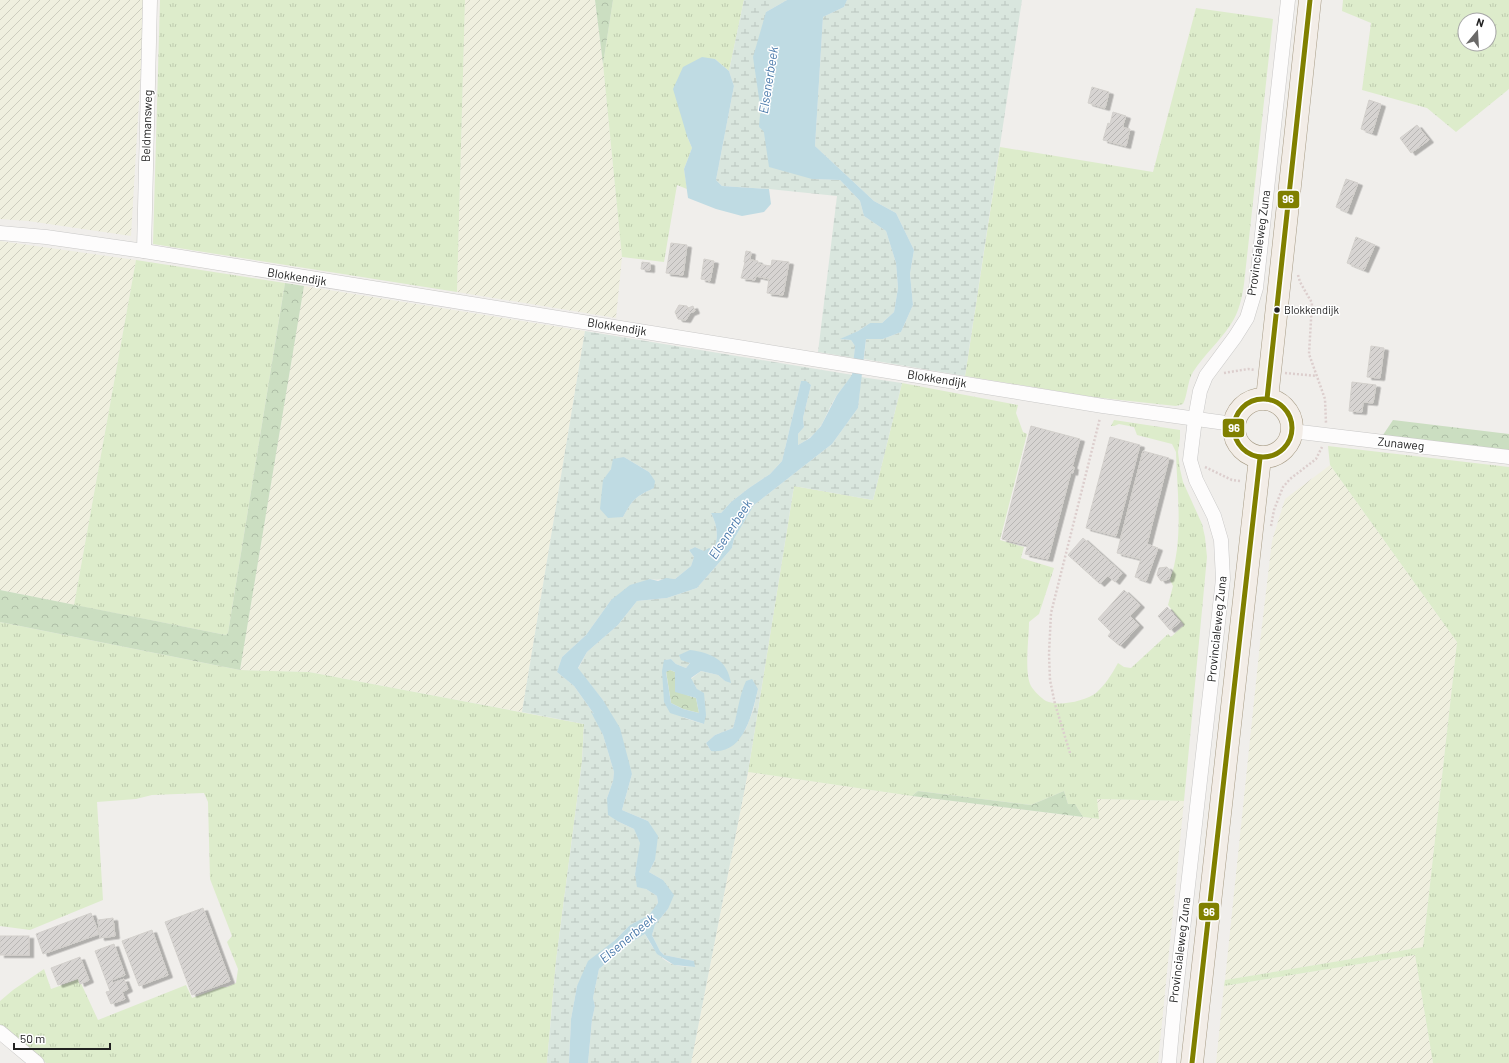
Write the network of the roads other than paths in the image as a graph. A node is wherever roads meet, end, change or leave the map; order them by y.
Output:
1 (150, 0) edge
2 (1288, 0) edge
3 (1310, 0) edge
4 (0, 233) edge
5 (144, 251) junction
6 (1267, 399) junction
7 (1195, 419) junction
8 (1233, 424) junction
9 (1292, 431) junction
10 (1509, 456) edge
11 (1260, 458) junction
12 (0, 1032) edge
13 (37, 1063) edge
14 (1169, 1063) edge
15 (1192, 1063) edge

1 - 5 street, Beldmansweg
2 - 7 street, Provincialeweg Zuna
3 - 6 main road, Provincialeweg Zuna
4 - 5 street, Blokkendijk
5 - 7 street, Blokkendijk
6 - 8 main road
6 - 9 main road
7 - 8 street, Blokkendijk
7 - 14 street, Provincialeweg Zuna
8 - 11 main road
9 - 10 street, Zunaweg
9 - 11 main road
11 - 15 main road, Provincialeweg Zuna
12 - 13 street

